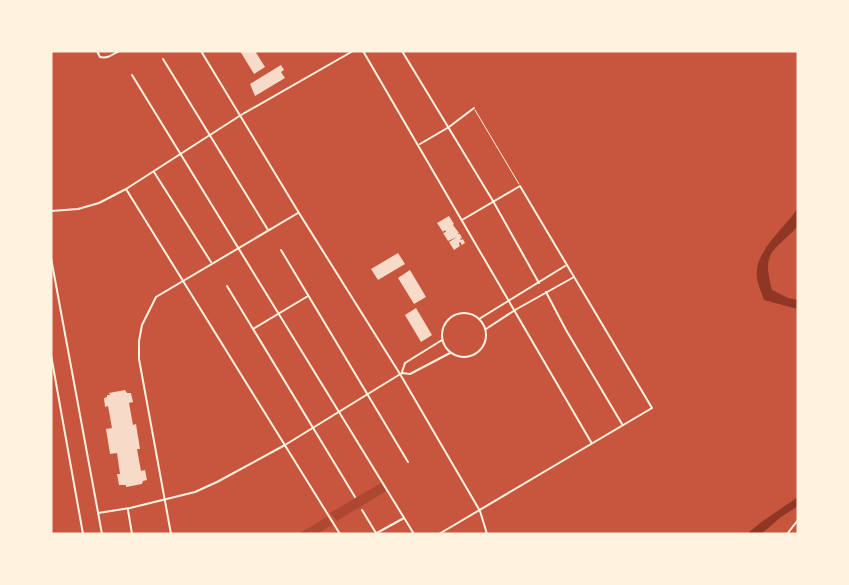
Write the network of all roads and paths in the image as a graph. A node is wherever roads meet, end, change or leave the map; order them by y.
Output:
1 (97, 51) edge
2 (119, 51) edge
3 (201, 51) edge
4 (353, 51) edge
5 (363, 51) edge
6 (402, 51) edge
7 (163, 59) dead end
8 (132, 75) dead end
9 (474, 108) joint
10 (241, 115) junction
11 (449, 127) junction
12 (211, 135) junction
13 (419, 145) junction
14 (181, 155) junction
15 (154, 171) junction
16 (520, 186) junction
17 (127, 189) junction
18 (492, 201) junction
19 (51, 211) edge
20 (299, 213) junction
21 (462, 220) junction
22 (269, 231) junction
23 (239, 248) junction
24 (281, 250) dead end
25 (51, 258) edge
26 (212, 263) junction
27 (566, 265) junction
28 (573, 276) junction
29 (183, 281) junction
30 (539, 283) junction
31 (227, 286) dead end
32 (546, 292) junction
33 (309, 295) junction
34 (509, 300) junction
35 (515, 310) junction
36 (279, 313) junction
37 (478, 319) junction
38 (253, 329) junction
39 (485, 329) junction
40 (442, 340) junction
41 (450, 353) junction
42 (51, 355) edge
43 (401, 374) junction
44 (367, 394) junction
45 (340, 412) junction
46 (622, 425) junction
47 (312, 428) junction
48 (592, 443) junction
49 (285, 445) junction
50 (408, 462) dead end
51 (355, 497) dead end
52 (166, 499) junction
53 (128, 509) junction
54 (362, 510) dead end
55 (480, 511) junction
56 (98, 513) junction
57 (405, 517) junction
58 (798, 520) edge
59 (83, 534) edge
60 (102, 534) edge
61 (132, 534) edge
62 (171, 534) edge
63 (340, 534) edge
64 (376, 534) edge
65 (414, 534) edge
66 (439, 534) edge
67 (487, 534) edge
68 (787, 534) edge

1 - 2 street
3 - 10 street
4 - 10 street
5 - 13 street
6 - 11 street
7 - 12 street
8 - 14 street
9 - 11 street
9 - 16 lane
10 - 12 street
10 - 20 street
11 - 13 street
11 - 18 street
12 - 14 street
12 - 22 street
13 - 21 street
14 - 15 street
14 - 23 street
15 - 17 street
15 - 26 street
16 - 18 street
16 - 27 street
17 - 19 street
17 - 29 street
18 - 21 street
18 - 30 street
20 - 22 street
20 - 43 street
21 - 34 street
22 - 23 street
23 - 26 street
23 - 36 street
24 - 33 street
25 - 56 street
26 - 29 street
27 - 28 street
27 - 30 street
28 - 32 street
28 - 46 street
29 - 49 street
29 - 52 street
30 - 34 street
31 - 38 street
32 - 35 street
32 - 46 street
33 - 36 street
33 - 44 street
34 - 35 street
34 - 37 street
35 - 39 street
35 - 48 street
36 - 38 street
36 - 45 street
37 - 39 street
37 - 40 street
38 - 47 street
39 - 41 street
40 - 41 street
40 - 43 street
41 - 43 street
42 - 59 street
43 - 44 street
43 - 55 street
44 - 45 street
44 - 50 street
45 - 47 street
45 - 57 street
46 - 48 street
47 - 49 street
47 - 51 street
48 - 55 street
49 - 52 street
49 - 63 street
52 - 53 street
52 - 62 street
53 - 56 street
53 - 61 street
54 - 64 street
55 - 66 street
55 - 67 street
56 - 60 street
57 - 64 street
57 - 65 street
58 - 68 street

